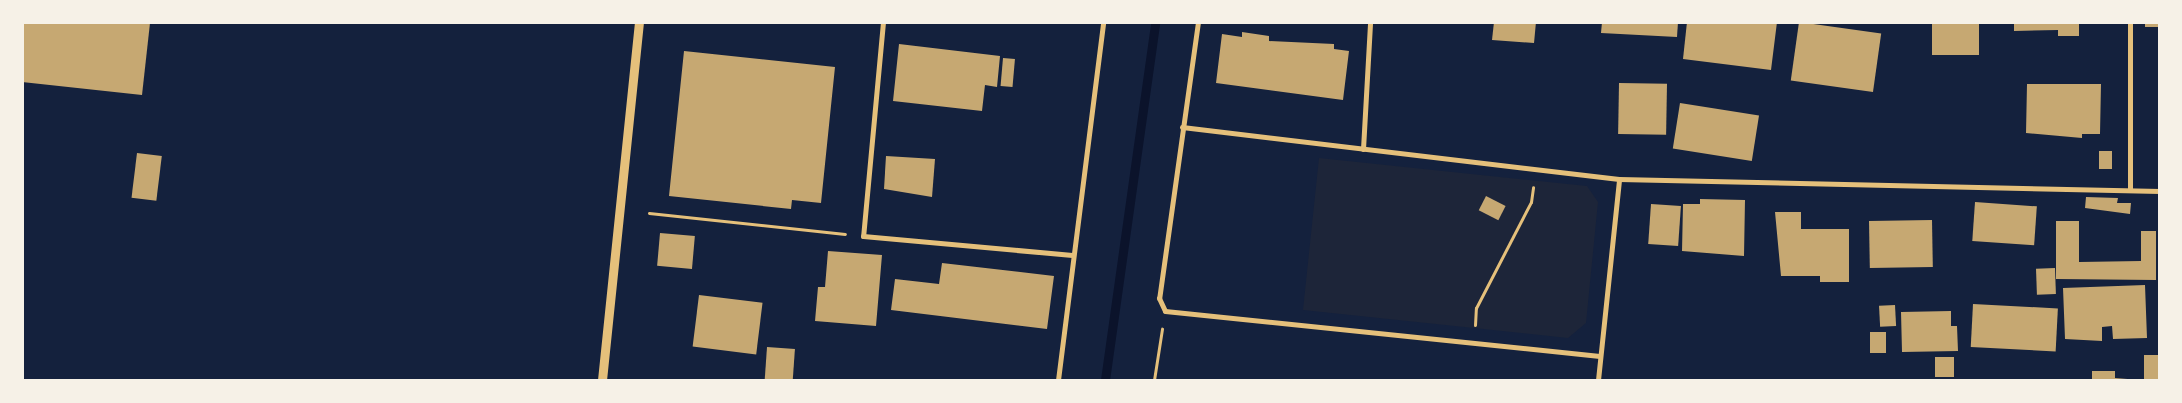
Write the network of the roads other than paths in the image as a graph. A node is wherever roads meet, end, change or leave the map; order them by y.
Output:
1 (639, 22) edge
2 (883, 22) edge
3 (1103, 22) edge
4 (1198, 22) edge
5 (1370, 22) edge
6 (2130, 22) edge
7 (1182, 127) junction
8 (1363, 149) junction
9 (1620, 179) junction
10 (2130, 188) junction
11 (2160, 191) edge
12 (1072, 256) junction
13 (1600, 356) junction
14 (602, 380) edge
15 (1058, 380) edge
16 (1598, 380) edge

1 - 14 street
2 - 12 street
3 - 12 street
4 - 7 street
5 - 8 street
6 - 10 street
7 - 8 street
7 - 13 street
8 - 9 street
9 - 10 street
9 - 13 street
10 - 11 street
12 - 15 street
13 - 16 street

